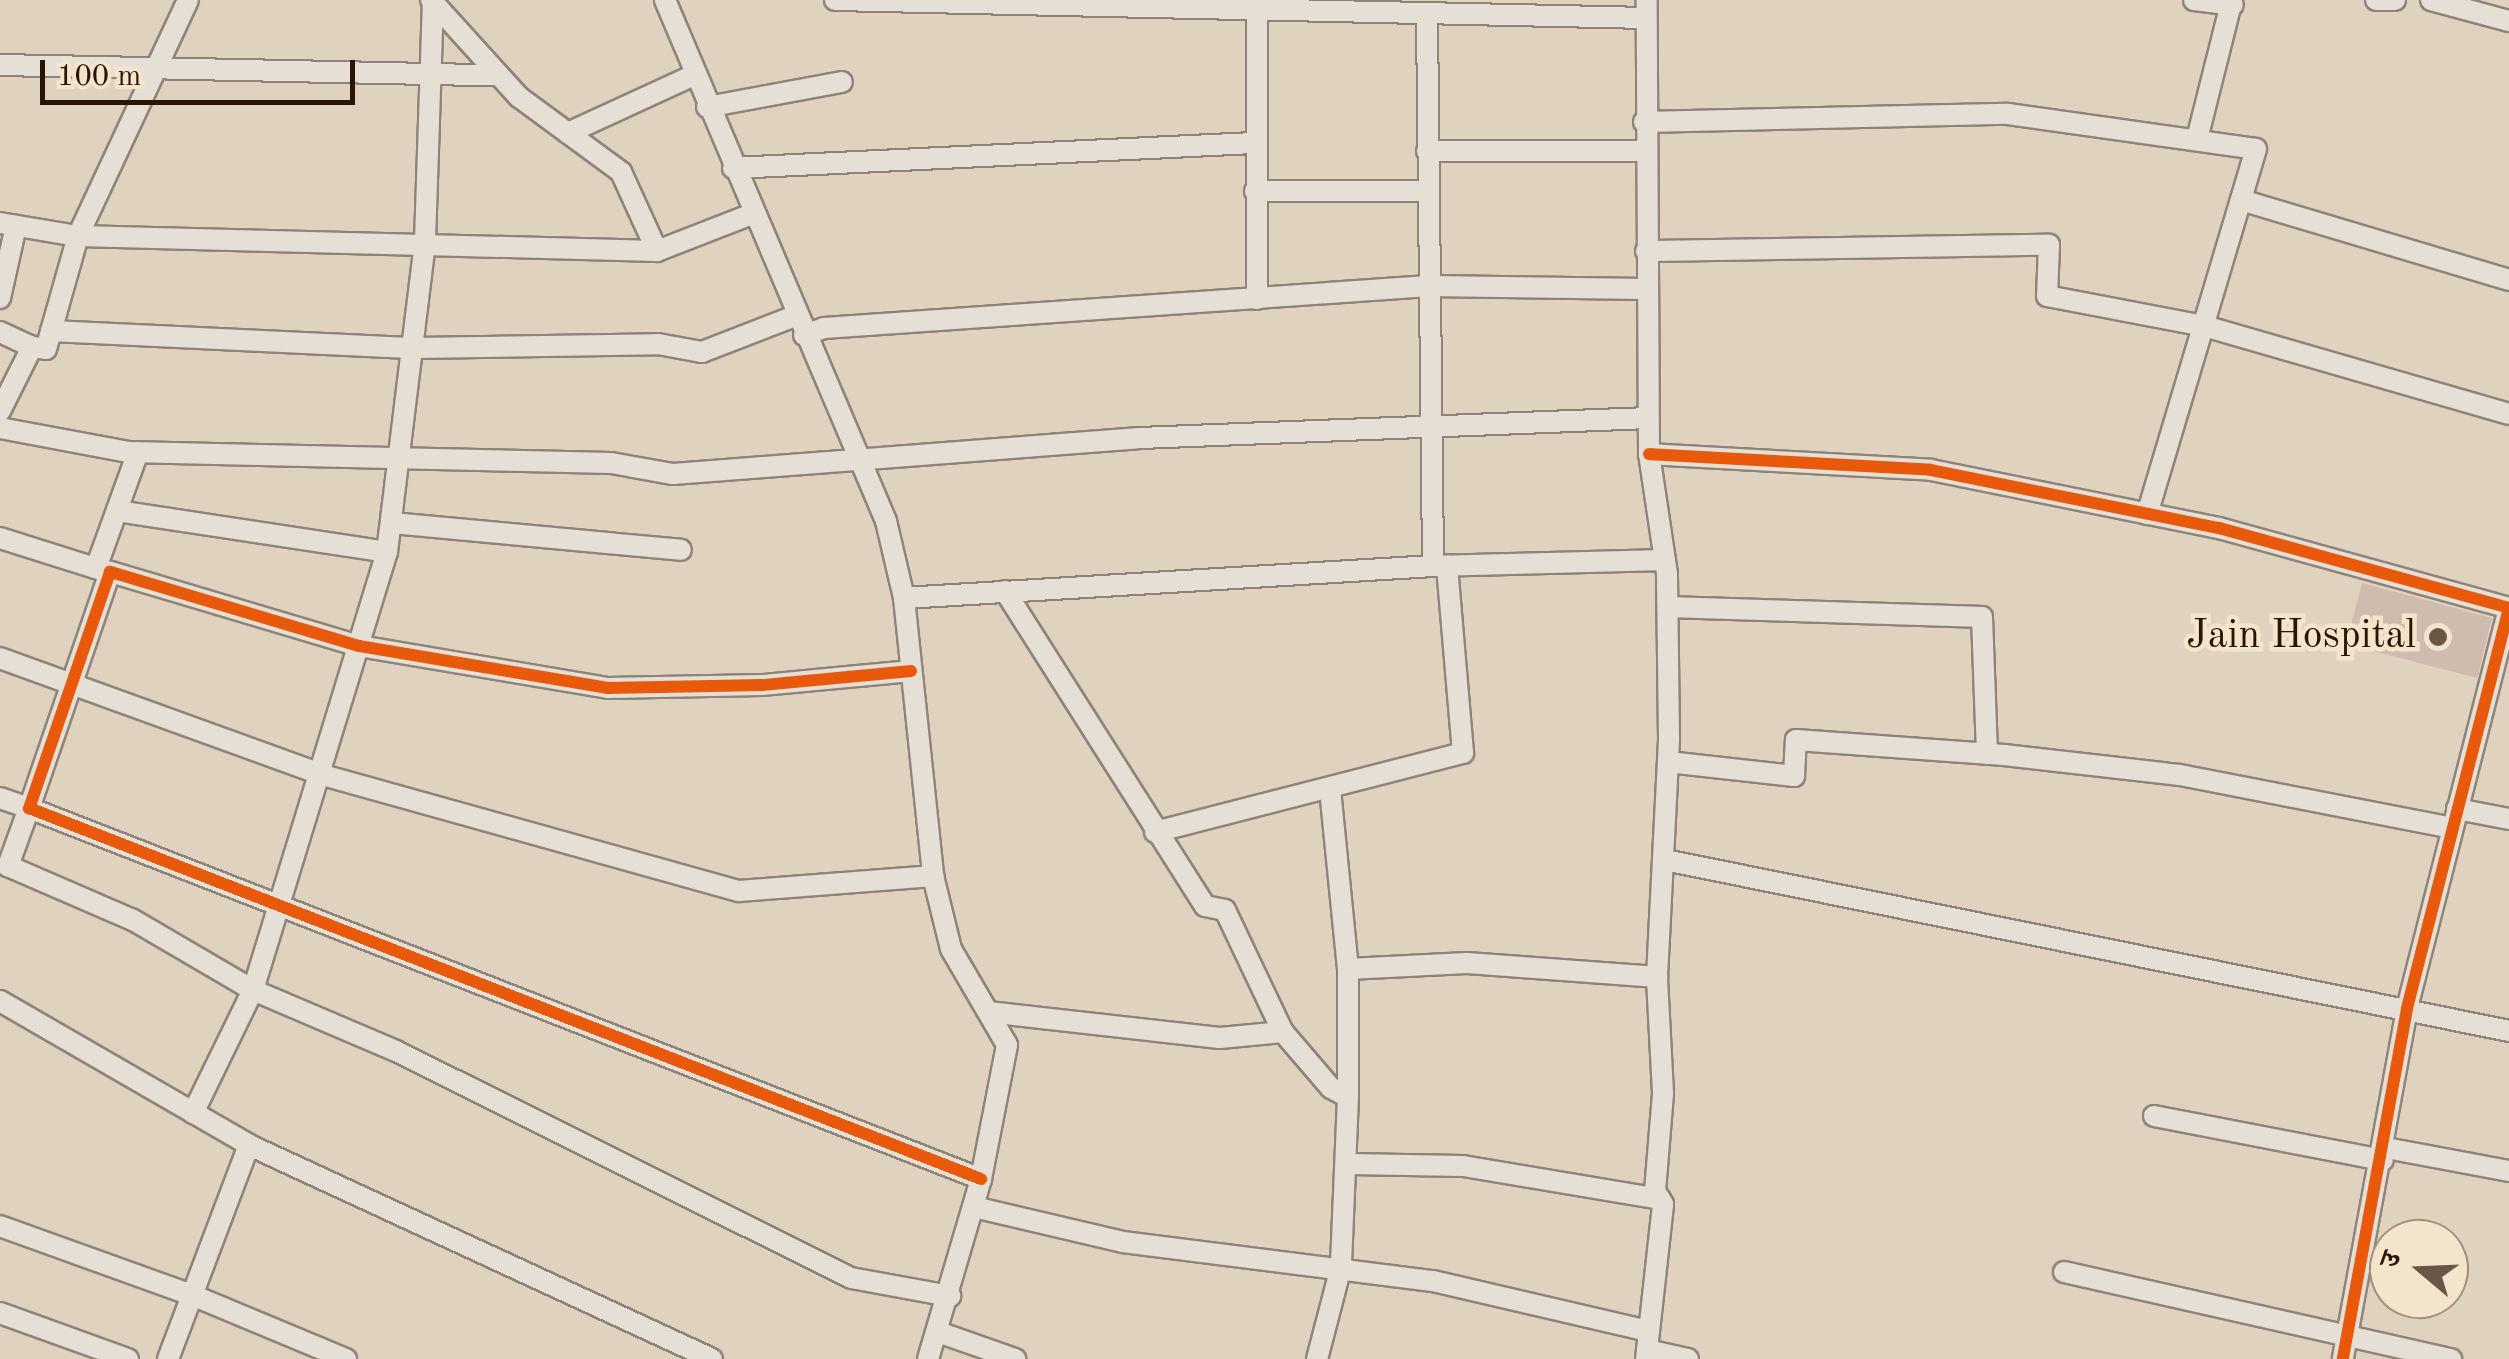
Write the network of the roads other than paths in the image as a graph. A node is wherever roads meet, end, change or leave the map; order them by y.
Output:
1 (188, 0) edge
2 (664, 0) edge
3 (835, 0) edge
4 (2194, 0) edge
5 (2376, 0) edge
6 (2395, 0) edge
7 (2431, 0) edge
8 (432, 1) edge
9 (2232, 3) edge
10 (1256, 9) junction
11 (1646, 9) edge
12 (1426, 17) junction
13 (2509, 20) edge
14 (0, 65) edge
15 (155, 72) junction
16 (431, 73) junction
17 (498, 74) junction
18 (694, 76) junction
19 (842, 82) dead end
20 (707, 106) junction
21 (1644, 122) junction
22 (568, 134) junction
23 (2198, 138) junction
24 (1254, 142) junction
25 (1428, 151) junction
26 (1645, 151) junction
27 (733, 168) junction
28 (1255, 191) junction
29 (1428, 191) junction
30 (2241, 200) junction
31 (752, 214) junction
32 (8, 224) edge
33 (78, 236) junction
34 (426, 241) junction
35 (1646, 250) junction
36 (656, 251) junction
37 (2509, 280) edge
38 (1428, 286) junction
39 (1646, 290) junction
40 (0, 298) edge
41 (1257, 300) junction
42 (799, 326) junction
43 (2204, 326) junction
44 (51, 331) junction
45 (0, 332) edge
46 (32, 347) junction
47 (415, 348) junction
48 (6, 387) edge
49 (0, 412) edge
50 (2509, 414) edge
51 (1648, 418) junction
52 (1431, 422) junction
53 (0, 428) edge
54 (138, 452) junction
55 (1648, 454) junction
56 (863, 456) junction
57 (403, 460) junction
58 (116, 511) junction
59 (2147, 514) junction
60 (392, 523) junction
61 (0, 538) edge
62 (681, 550) dead end
63 (387, 552) junction
64 (1665, 560) junction
65 (1440, 566) junction
66 (103, 570) junction
67 (1005, 590) junction
68 (904, 598) junction
69 (1668, 607) junction
70 (359, 646) junction
71 (0, 658) edge
72 (911, 670) junction
73 (71, 680) junction
74 (1987, 754) junction
75 (1668, 762) junction
76 (322, 775) junction
77 (1330, 789) junction
78 (0, 798) edge
79 (29, 808) junction
80 (2454, 819) junction
81 (2509, 819) edge
82 (1155, 832) junction
83 (1666, 860) junction
84 (4, 864) edge
85 (933, 876) junction
86 (282, 902) junction
87 (1348, 970) junction
88 (1657, 977) junction
89 (253, 990) junction
90 (0, 1002) edge
91 (2407, 1009) junction
92 (988, 1012) junction
93 (2509, 1031) edge
94 (1283, 1032) junction
95 (1348, 1097) junction
96 (193, 1113) junction
97 (2154, 1116) dead end
98 (249, 1145) junction
99 (2384, 1154) junction
100 (1348, 1164) junction
101 (2509, 1171) edge
102 (982, 1179) junction
103 (1660, 1199) junction
104 (974, 1207) junction
105 (0, 1226) edge
106 (1341, 1267) junction
107 (2064, 1272) dead end
108 (192, 1294) junction
109 (950, 1296) junction
110 (0, 1313) edge
111 (938, 1332) junction
112 (2349, 1335) junction
113 (1647, 1347) edge
114 (128, 1359) edge
115 (168, 1359) edge
116 (346, 1359) edge
117 (712, 1359) edge
118 (928, 1359) edge
119 (1015, 1359) edge
120 (1317, 1359) edge
121 (1688, 1359) edge
122 (2343, 1359) edge
123 (2450, 1359) edge

1 - 15 street
2 - 18 street
3 - 10 street
4 - 9 street
5 - 6 street
7 - 13 street
8 - 16 street
8 - 17 street
9 - 23 street
10 - 12 street
10 - 24 street
11 - 12 street
11 - 21 street
12 - 25 street
14 - 15 street
15 - 16 street
15 - 33 street
16 - 17 street
16 - 34 street
17 - 22 street
18 - 20 street
18 - 22 street
19 - 20 street
20 - 27 street
21 - 23 street
21 - 26 street
22 - 36 street
23 - 30 street
24 - 27 street
24 - 28 street
25 - 26 street
25 - 29 street
26 - 35 street
27 - 31 street
28 - 29 street
28 - 41 street
29 - 38 street
30 - 37 street
30 - 43 street
31 - 36 street
31 - 42 street
32 - 33 street
32 - 40 street
33 - 34 street
33 - 44 street
34 - 36 street
34 - 47 street
35 - 39 street
35 - 43 street
38 - 39 street
38 - 41 street
38 - 52 street
39 - 51 street
41 - 42 street
42 - 47 street
42 - 56 street
43 - 50 street
43 - 59 street
44 - 46 street
44 - 47 street
45 - 46 street
46 - 48 street
47 - 57 street
48 - 49 street
51 - 52 street
51 - 55 street
52 - 56 street
52 - 65 street
53 - 54 street
54 - 57 street
54 - 58 street
55 - 59 street
55 - 64 street
56 - 57 street
56 - 68 street
57 - 60 street
58 - 63 street
58 - 66 street
59 - 80 street
60 - 62 street
60 - 63 street
61 - 66 street
63 - 70 street
64 - 65 street
64 - 69 street
65 - 67 street
65 - 77 street
66 - 70 street
66 - 73 street
67 - 68 street
67 - 82 street
68 - 72 street
69 - 74 street
69 - 75 street
70 - 72 street
70 - 76 street
71 - 73 street
72 - 85 street
73 - 76 street
73 - 79 street
74 - 75 street
74 - 80 street
75 - 83 street
76 - 85 street
76 - 86 street
77 - 82 street
77 - 87 street
78 - 79 street
79 - 84 street
79 - 86 street
80 - 81 street
80 - 91 street
82 - 94 street
83 - 88 street
83 - 91 street
84 - 89 street
85 - 92 street
86 - 89 street
86 - 102 street
87 - 88 street
87 - 95 street
88 - 103 street
89 - 96 street
89 - 109 street
90 - 96 street
91 - 93 street
91 - 99 street
92 - 94 street
92 - 102 street
94 - 95 street
95 - 100 street
96 - 98 street
97 - 99 street
98 - 108 street
98 - 117 street
99 - 101 street
99 - 112 street
100 - 103 street
100 - 106 street
102 - 104 street
103 - 113 street
104 - 106 street
104 - 109 street
105 - 108 street
106 - 113 street
106 - 120 street
107 - 112 street
108 - 115 street
108 - 116 street
109 - 111 street
110 - 114 street
111 - 118 street
111 - 119 street
112 - 122 street
112 - 123 street
113 - 121 street

